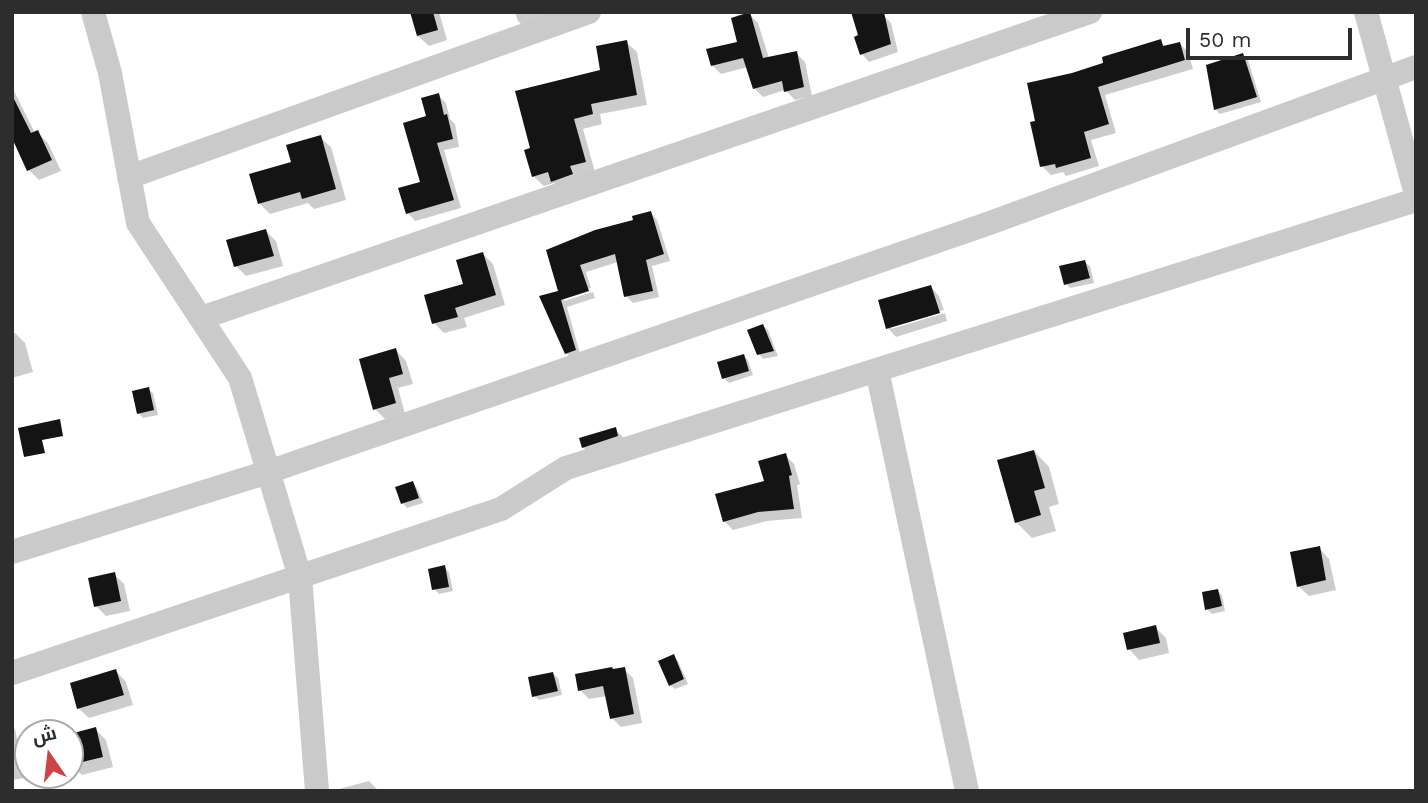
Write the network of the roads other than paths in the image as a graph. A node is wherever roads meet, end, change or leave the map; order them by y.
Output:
1 (93, 12) edge
2 (589, 12) edge
3 (1090, 12) edge
4 (1366, 12) edge
5 (1416, 67) edge
6 (1384, 79) junction
7 (129, 177) junction
8 (1416, 194) edge
9 (1416, 200) edge
10 (201, 318) junction
11 (877, 370) junction
12 (268, 472) junction
13 (12, 552) edge
14 (300, 576) junction
15 (12, 673) edge
16 (317, 791) edge
17 (967, 791) edge

1 - 7 street
2 - 7 street
3 - 10 street
4 - 6 street
5 - 6 street
6 - 8 street
6 - 12 street
7 - 10 street
9 - 11 street
10 - 12 street
11 - 14 street
11 - 17 street
12 - 13 street
12 - 14 street
14 - 15 street
14 - 16 street

